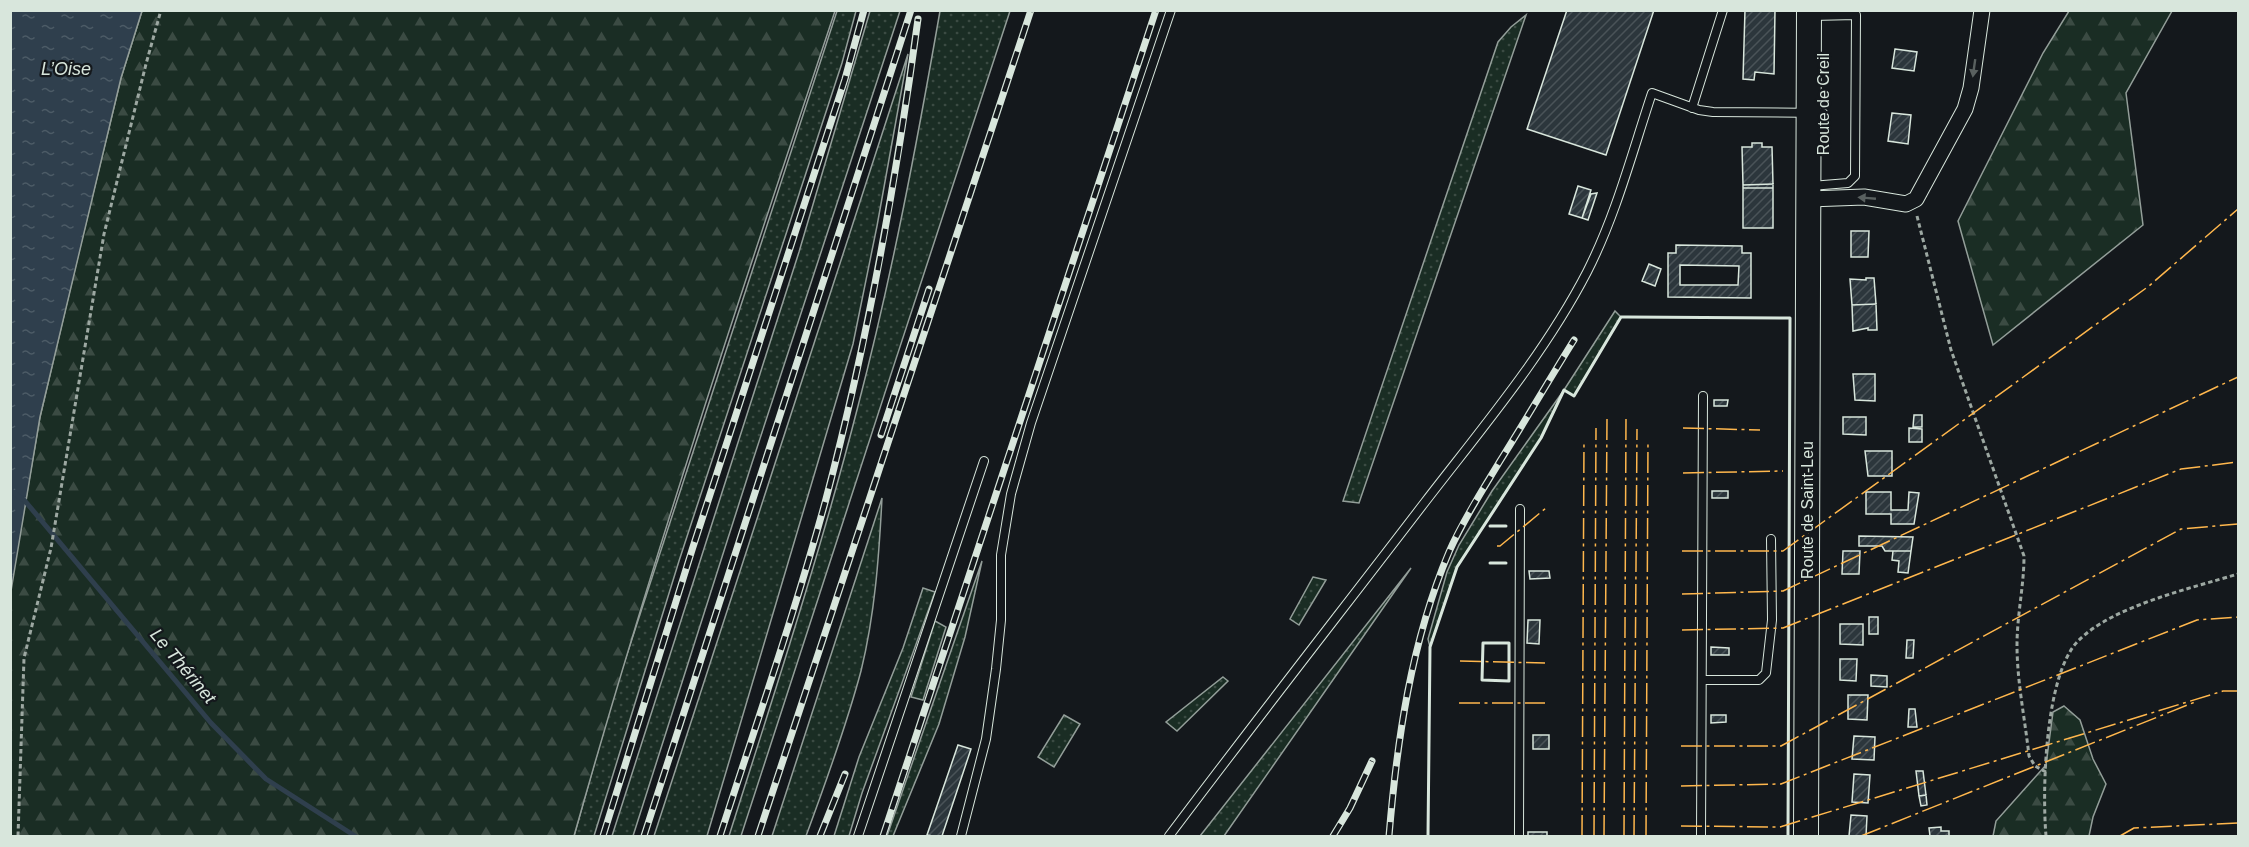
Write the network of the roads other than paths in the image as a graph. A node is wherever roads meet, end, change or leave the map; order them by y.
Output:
1 (1171, 10) edge
2 (1723, 10) edge
3 (1982, 10) edge
4 (1816, 13) edge
5 (1692, 108) junction
6 (1816, 113) junction
7 (1815, 190) junction
8 (1703, 396) dead end
9 (984, 461) dead end
10 (1520, 509) dead end
11 (1771, 539) dead end
12 (1701, 680) junction
13 (858, 837) edge
14 (961, 837) edge
15 (1169, 837) edge
16 (1519, 837) edge
17 (1701, 837) edge
18 (1806, 837) edge
19 (1819, 837) edge

1 - 14 lane
2 - 5 lane
3 -> 7 street
4 - 6 main road, Route de Creil
4 - 7 lane
5 - 6 lane
5 - 15 lane
6 - 7 main road, Route de Creil
7 - 18 main road, Route de Saint-Leu
7 - 19 main road, Route de Saint-Leu
8 - 12 lane
9 - 13 lane
10 - 16 lane
11 - 12 lane
12 - 17 lane

